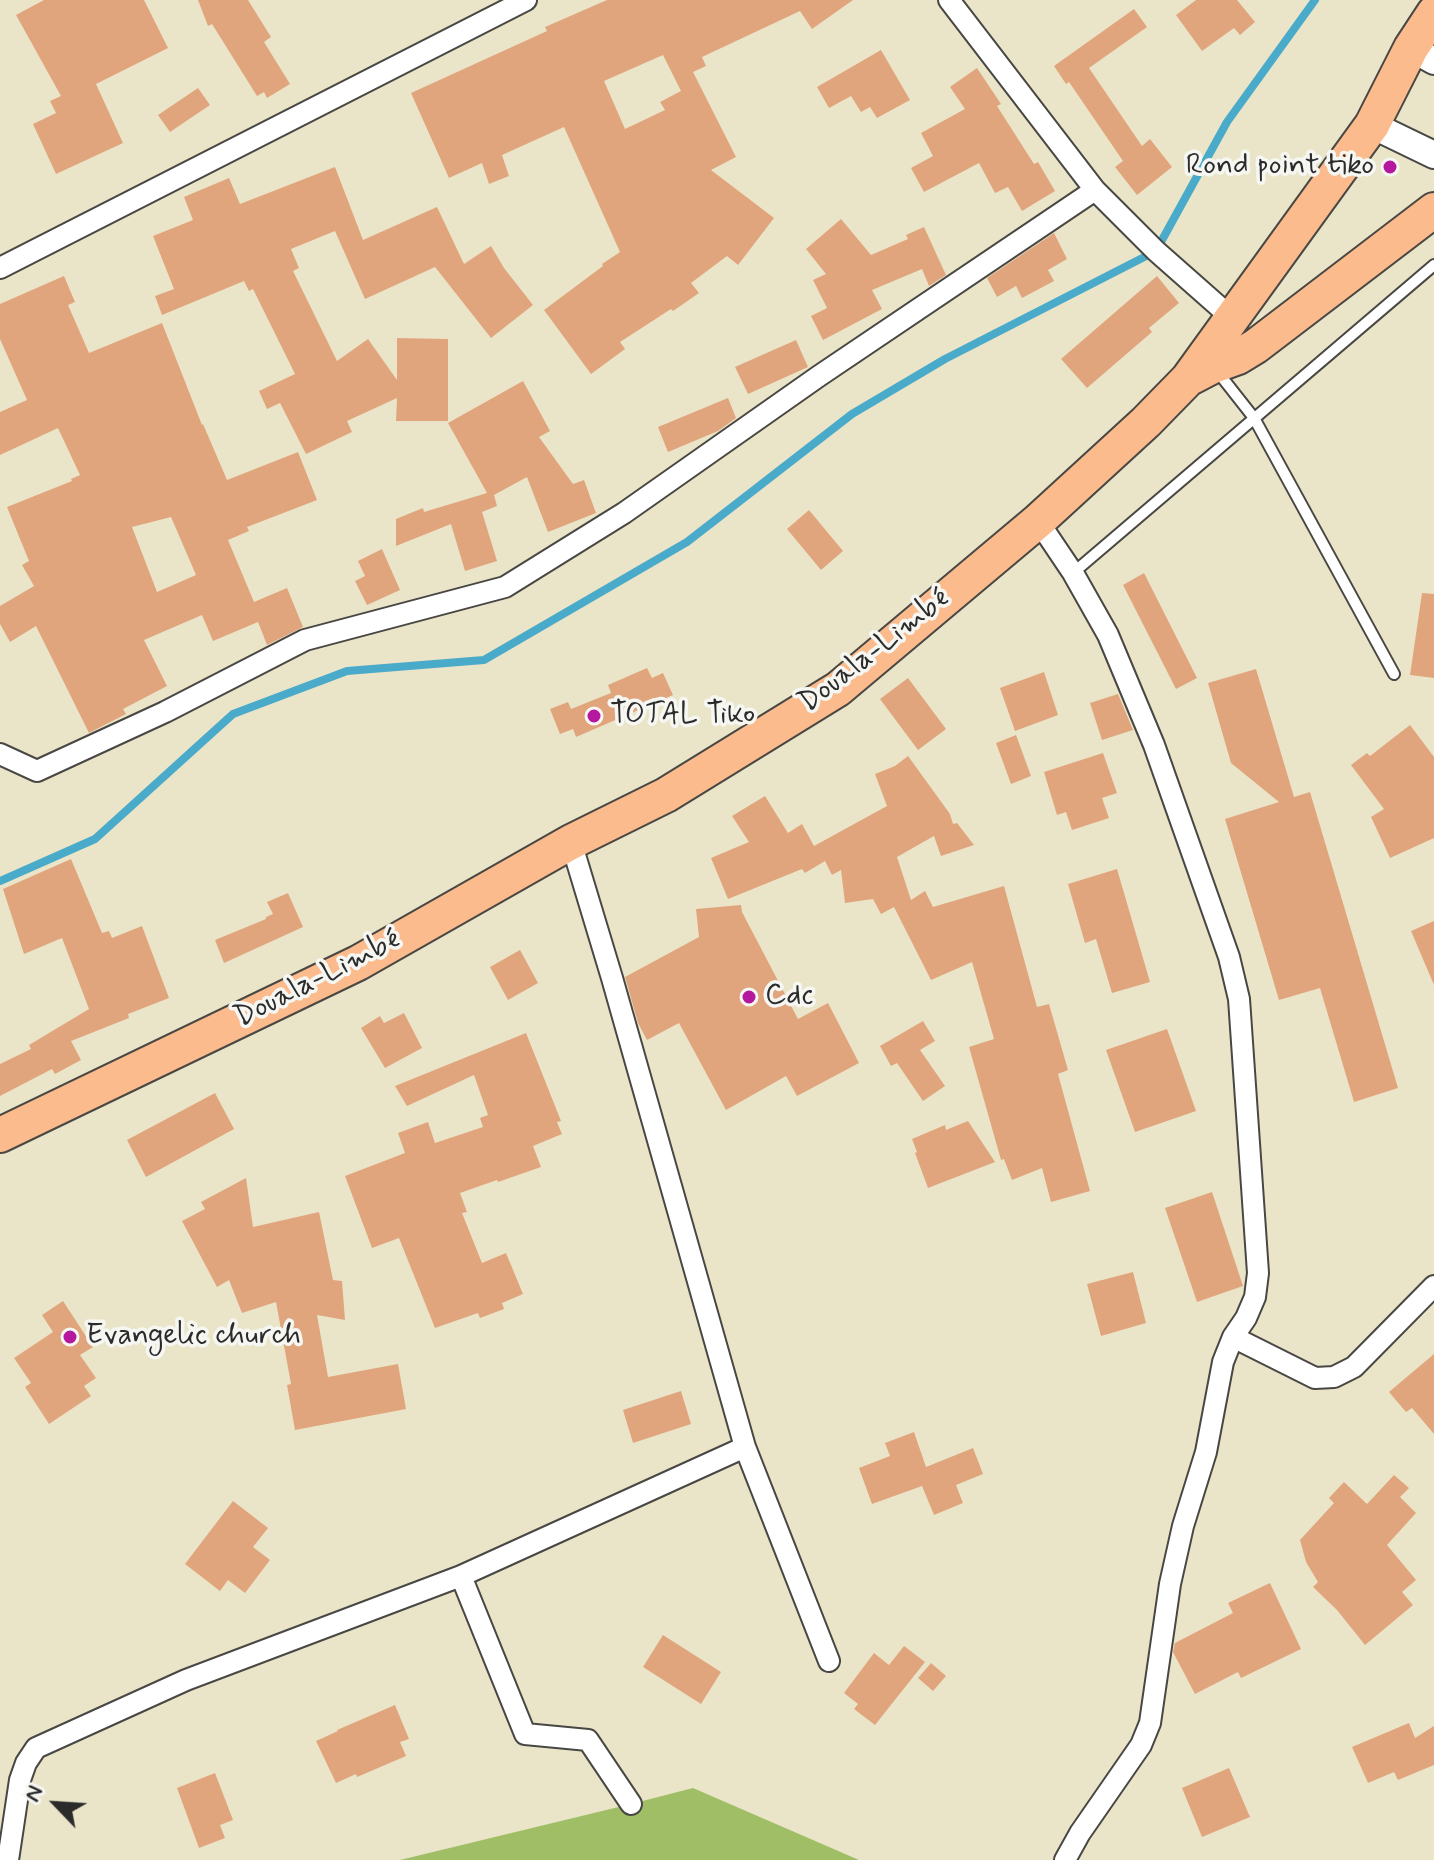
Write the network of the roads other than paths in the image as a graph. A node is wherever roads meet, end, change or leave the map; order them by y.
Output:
1 (526, 0) edge
2 (949, 0) edge
3 (1434, 13) edge
4 (1423, 55) edge
5 (1372, 125) junction
6 (1434, 155) edge
7 (1095, 190) junction
8 (1434, 210) edge
9 (1434, 265) edge
10 (0, 268) edge
11 (1233, 319) junction
12 (1201, 372) junction
13 (1254, 418) junction
14 (1038, 521) junction
15 (1073, 573) junction
16 (1394, 674) dead end
17 (0, 754) edge
18 (571, 842) junction
19 (0, 1135) edge
20 (1434, 1286) edge
21 (1233, 1337) junction
22 (745, 1447) junction
23 (461, 1576) junction
24 (829, 1661) dead end
25 (631, 1804) dead end
26 (8, 1860) edge
27 (1065, 1860) edge

1 - 10 street
2 - 7 street
3 - 4 highway, Douala-Limbé
4 - 5 highway, Douala-Limbé
5 - 6 street
5 - 11 highway, Douala-Limbé
7 - 11 street
7 - 17 street
8 - 12 highway
9 - 13 lane
11 - 12 highway, Douala-Limbé
12 - 13 lane
12 - 14 highway, Douala-Limbé
13 - 15 lane
13 - 16 lane
14 - 15 street
14 - 18 highway, Douala-Limbé
15 - 21 street
18 - 19 highway, Douala-Limbé
18 - 22 street
20 - 21 street
21 - 27 street
22 - 23 street
22 - 24 street
23 - 25 street
23 - 26 street

